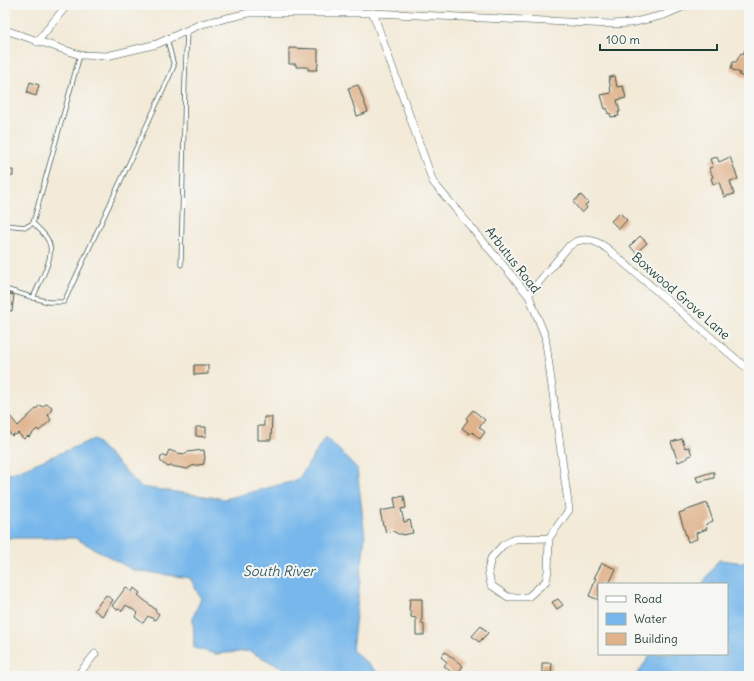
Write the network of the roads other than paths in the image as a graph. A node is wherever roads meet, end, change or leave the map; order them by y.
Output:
1 (67, 5) edge
2 (687, 5) edge
3 (373, 13) junction
4 (5, 30) edge
5 (187, 30) junction
6 (167, 39) junction
7 (37, 42) junction
8 (80, 55) junction
9 (33, 223) junction
10 (5, 225) edge
11 (181, 264) dead end
12 (5, 289) edge
13 (528, 295) junction
14 (33, 298) junction
15 (749, 368) edge
16 (549, 538) junction
17 (95, 654) dead end
18 (77, 676) edge

1 - 7 street
2 - 3 street
3 - 5 street
3 - 13 street, Arbutus Road
4 - 7 street
5 - 6 street
5 - 11 lane
6 - 8 street
6 - 14 lane
7 - 8 street
8 - 9 lane
9 - 10 lane
9 - 14 lane
12 - 14 lane
13 - 15 street, Boxwood Grove Lane
13 - 16 street, Arbutus Road
16 - 16 street
17 - 18 street

